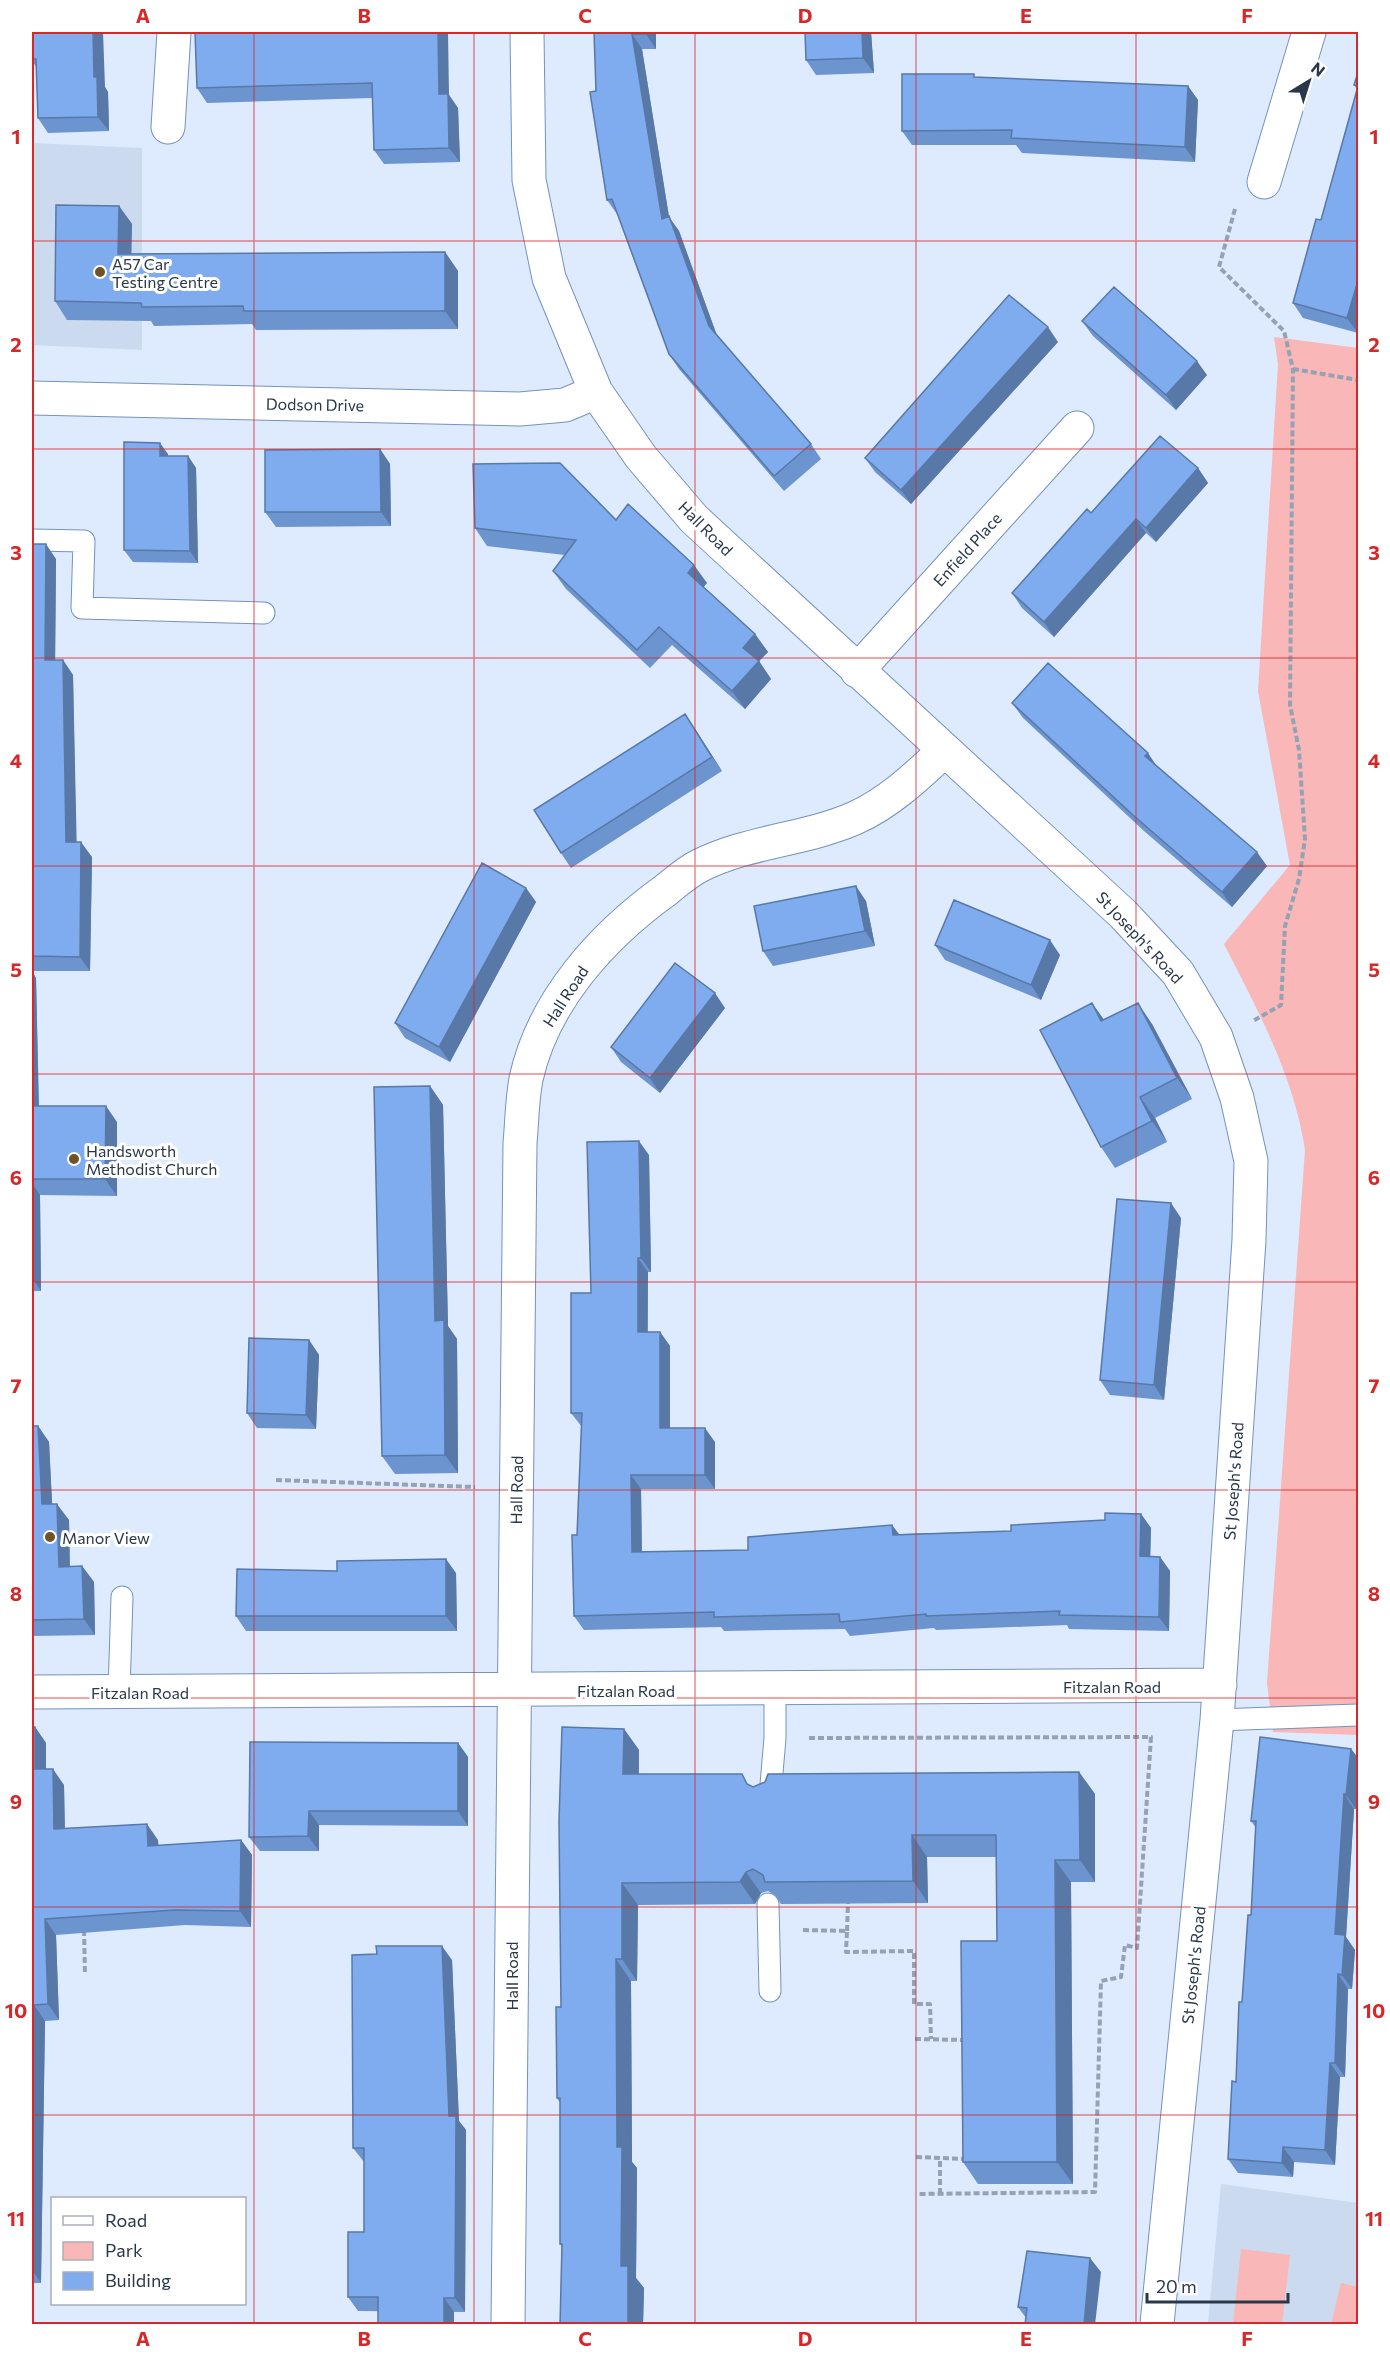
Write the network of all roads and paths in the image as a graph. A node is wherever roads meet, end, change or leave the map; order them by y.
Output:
1 (174, 32) edge
2 (527, 32) edge
3 (1293, 32) edge
4 (1309, 32) edge
5 (168, 127) dead end
6 (1264, 182) joint
7 (1293, 369) junction
8 (1359, 380) edge
9 (596, 392) junction
10 (32, 398) edge
11 (1077, 428) dead end
12 (32, 540) edge
13 (264, 613) dead end
14 (856, 671) junction
15 (945, 750) junction
16 (1216, 1037) junction
17 (276, 1480) dead end
18 (484, 1488) dead end
19 (122, 1597) dead end
20 (1220, 1685) junction
21 (775, 1689) junction
22 (513, 1691) junction
23 (32, 1692) edge
24 (119, 1692) junction
25 (1359, 1715) edge
26 (1217, 1720) junction
27 (775, 1738) junction
28 (770, 1796) edge
29 (848, 1903) edge
30 (768, 1904) edge
31 (84, 1927) edge
32 (769, 1929) junction
33 (847, 1931) junction
34 (85, 1974) dead end
35 (770, 1991) dead end
36 (915, 2039) dead end
37 (931, 2039) junction
38 (966, 2040) edge
39 (916, 2157) dead end
40 (940, 2158) junction
41 (969, 2159) edge
42 (917, 2194) dead end
43 (940, 2194) junction
44 (508, 2325) edge
45 (1158, 2325) edge

1 - 5 street
2 - 9 street, Hall Road
3 - 4 street
4 - 6 street
6 - 7 path
7 - 8 path
7 - 16 path
9 - 10 street, Dodson Drive
9 - 14 street, Hall Road
11 - 14 street, Enfield Place
12 - 13 lane
14 - 15 street, Hall Road
15 - 16 street, St Joseph's Road
15 - 22 street, Hall Road
16 - 20 street, St Joseph's Road
17 - 18 path
19 - 24 lane
20 - 21 street, Fitzalan Road
20 - 26 street, St Joseph's Road
21 - 22 street, Fitzalan Road
21 - 27 lane
22 - 24 street, Fitzalan Road
22 - 44 street, Hall Road
23 - 24 street, Fitzalan Road
25 - 26 lane
26 - 45 street, St Joseph's Road
27 - 28 lane
27 - 43 path
29 - 33 path
30 - 32 lane
31 - 34 path
32 - 33 path
32 - 35 lane
33 - 37 path
36 - 37 path
37 - 38 path
39 - 40 path
40 - 41 path
40 - 43 path
42 - 43 path

